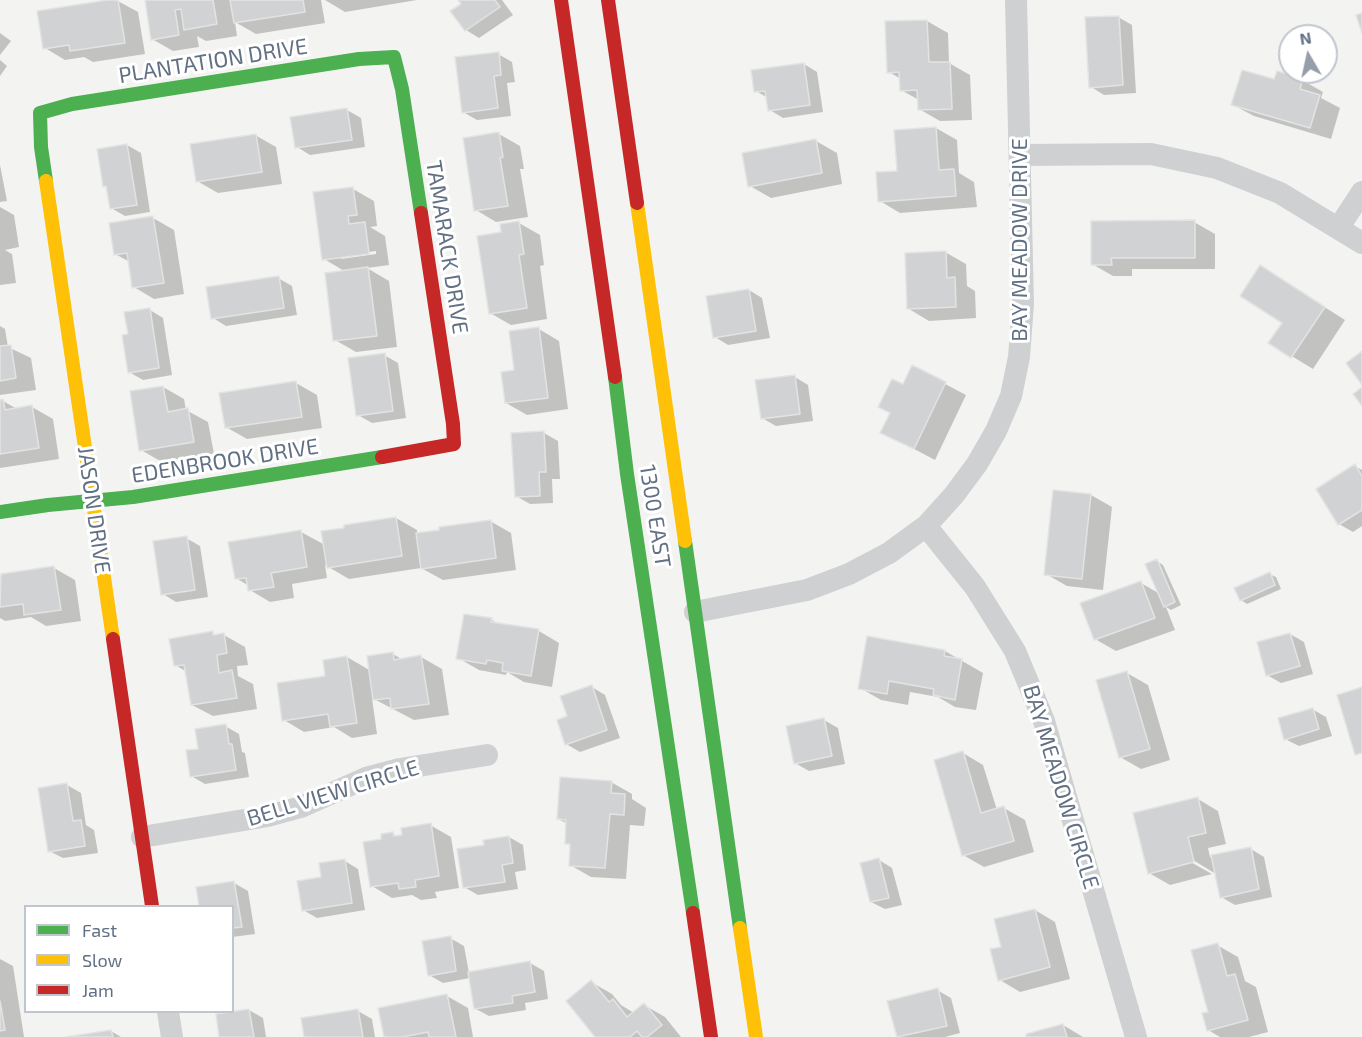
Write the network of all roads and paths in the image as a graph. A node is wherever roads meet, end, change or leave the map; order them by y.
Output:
1 (561, 0) edge
2 (608, 0) edge
3 (1017, 0) edge
4 (394, 57) joint
5 (40, 113) joint
6 (1021, 155) junction
7 (1362, 192) edge
8 (1339, 227) junction
9 (1362, 243) edge
10 (617, 388) junction
11 (636, 440) dead end
12 (454, 444) joint
13 (93, 501) junction
14 (0, 512) edge
15 (926, 526) junction
16 (686, 609) junction
17 (488, 755) dead end
18 (142, 837) junction
19 (152, 905) edge
20 (168, 1013) edge
21 (172, 1037) edge
22 (711, 1037) edge
23 (756, 1037) edge
24 (1136, 1037) edge

1 - 10 main road, 1300 EAST
2 - 16 main road, 1300 EAST
3 - 6 street, BAY MEADOW DRIVE
4 - 5 main road, PLANTATION DRIVE
4 - 12 main road, TAMARACK DRIVE
5 - 13 main road, JASON DRIVE
6 - 8 street
6 - 15 street, BAY MEADOW DRIVE
7 - 8 street
8 - 9 street
10 - 11 main road
10 - 22 main road, 1300 EAST
12 - 13 main road, EDENBROOK DRIVE
13 - 14 main road, EDENBROOK DRIVE
13 - 18 main road, JASON DRIVE
15 - 16 street, BAY MEADOW DRIVE
15 - 24 street, BAY MEADOW CIRCLE
16 - 23 main road, 1300 EAST
17 - 18 street, BELL VIEW CIRCLE
18 - 19 main road, JASON DRIVE
20 - 21 street

